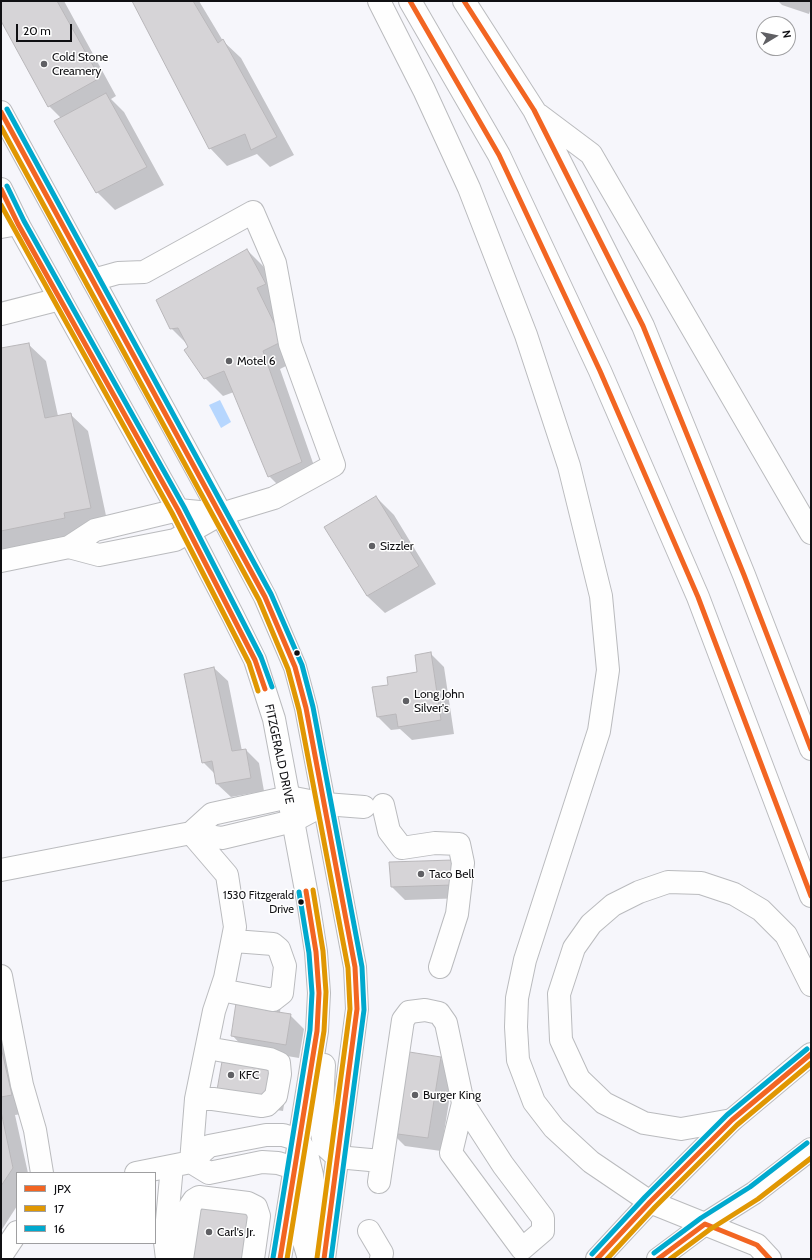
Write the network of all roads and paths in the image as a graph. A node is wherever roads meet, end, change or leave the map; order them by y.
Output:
1 (379, 1) edge
2 (410, 1) edge
3 (464, 1) edge
4 (534, 110) junction
5 (1, 112) edge
6 (1, 189) edge
7 (9, 226) edge
8 (92, 280) junction
9 (60, 299) junction
10 (1, 314) edge
11 (178, 510) junction
12 (221, 514) junction
13 (189, 532) junction
14 (811, 533) edge
15 (69, 547) junction
16 (1, 561) edge
17 (811, 749) edge
18 (289, 796) junction
19 (325, 804) junction
20 (294, 821) junction
21 (191, 833) junction
22 (1, 870) edge
23 (811, 896) edge
24 (234, 941) junction
25 (440, 967) dead end
26 (1, 976) edge
27 (811, 985) edge
28 (221, 990) junction
29 (317, 1031) junction
30 (206, 1048) junction
31 (810, 1054) edge
32 (196, 1099) junction
33 (463, 1103) junction
34 (732, 1120) junction
35 (299, 1140) junction
36 (811, 1149) edge
37 (337, 1157) junction
38 (182, 1164) junction
39 (294, 1168) junction
40 (42, 1172) edge
41 (141, 1172) edge
42 (650, 1202) junction
43 (705, 1224) junction
44 (369, 1232) dead end
45 (16, 1234) edge
46 (1, 1256) edge
47 (167, 1259) edge
48 (182, 1259) edge
49 (252, 1259) edge
50 (280, 1259) edge
51 (309, 1259) edge
52 (324, 1259) edge
53 (381, 1259) edge
54 (597, 1259) edge
55 (658, 1259) edge
56 (770, 1259) edge

1 - 42 main road
2 - 23 main road
3 - 4 main road
4 - 14 main road
4 - 17 main road
5 - 8 main road
6 - 7 main road, FITZGERALD DRIVE
7 - 9 main road, FITZGERALD DRIVE
8 - 12 main road
8 - 12 main road
9 - 10 main road
9 - 11 main road, FITZGERALD DRIVE
11 - 12 main road
11 - 13 main road, FITZGERALD DRIVE
11 - 15 main road
12 - 13 main road
12 - 19 main road
13 - 15 main road
13 - 18 main road, FITZGERALD DRIVE
15 - 16 main road
18 - 19 main road
18 - 20 main road, FITZGERALD DRIVE
18 - 21 main road
19 - 20 main road
19 - 25 main road
19 - 37 main road
20 - 21 main road
20 - 29 main road, FITZGERALD DRIVE
21 - 22 main road
21 - 24 main road
24 - 28 main road
24 - 28 main road
26 - 40 main road
27 - 34 main road
28 - 30 main road
29 - 35 main road, FITZGERALD DRIVE
29 - 37 main road
30 - 32 main road
30 - 32 main road
31 - 34 main road
32 - 38 main road
33 - 33 main road
33 - 37 main road
34 - 42 main road
35 - 38 main road
35 - 39 main road, FITZGERALD DRIVE
35 - 51 main road
36 - 43 main road
37 - 52 main road
38 - 39 main road
38 - 41 main road
38 - 47 main road
39 - 50 main road, FITZGERALD DRIVE
42 - 43 main road
42 - 54 main road
43 - 55 main road
43 - 56 main road
44 - 53 main road
45 - 46 main road
48 - 49 main road

